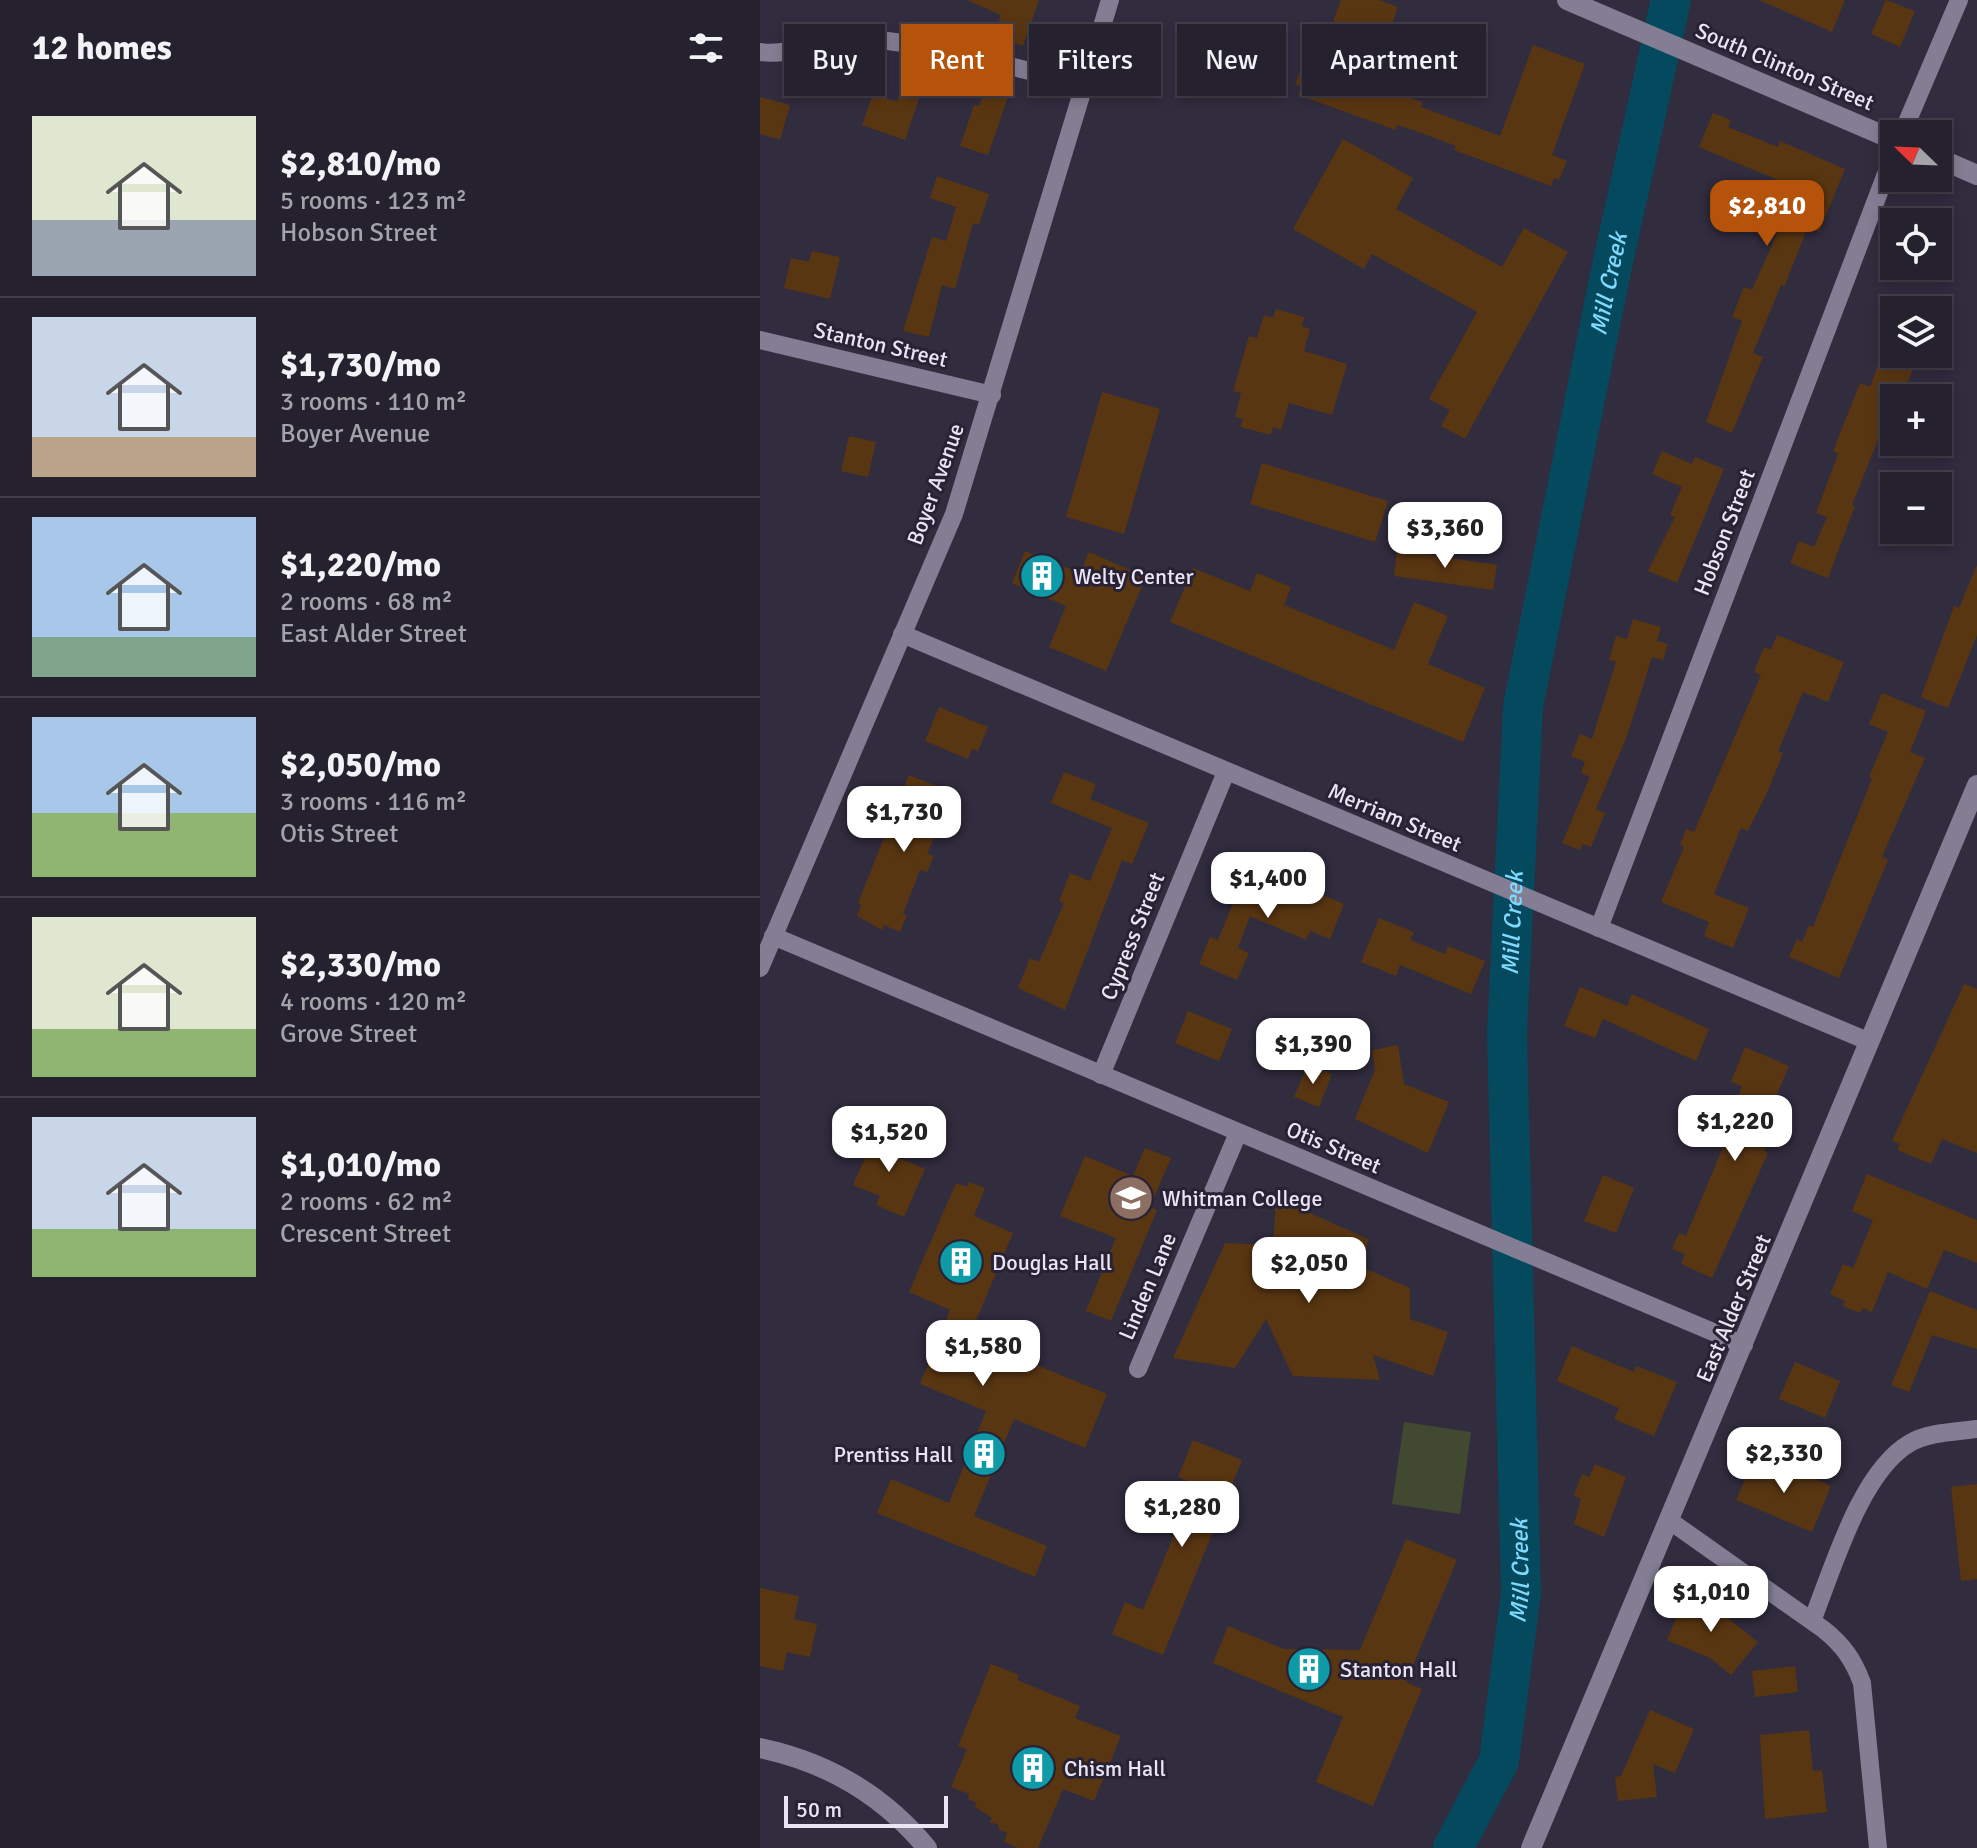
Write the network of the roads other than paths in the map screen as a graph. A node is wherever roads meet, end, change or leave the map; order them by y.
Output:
1 (1110, 0) edge
2 (1567, 0) edge
3 (1959, 0) edge
4 (1103, 24) edge
5 (760, 52) edge
6 (1029, 72) edge
7 (1081, 96) edge
8 (1908, 120) edge
9 (1880, 134) edge
10 (1952, 164) edge
11 (1977, 175) edge
12 (1880, 190) edge
13 (760, 340) edge
14 (992, 395) junction
15 (902, 634) junction
16 (1226, 772) junction
17 (1977, 785) edge
18 (1599, 928) junction
19 (773, 936) junction
20 (760, 968) edge
21 (1870, 1042) junction
22 (1101, 1075) junction
23 (1238, 1133) junction
24 (1744, 1345) junction
25 (1138, 1369) dead end
26 (1977, 1429) edge
27 (1670, 1521) junction
28 (1812, 1621) junction
29 (760, 1748) edge
30 (927, 1848) edge
31 (1531, 1848) edge
32 (1878, 1848) edge

1 - 4 street, Boyer Avenue
2 - 9 main road, South Clinton Street
3 - 8 street
5 - 6 street
7 - 14 street, Boyer Avenue
10 - 11 main road
12 - 18 street, Hobson Street
13 - 14 street, Stanton Street
14 - 15 street, Boyer Avenue
15 - 16 street, Merriam Street
15 - 19 street, Boyer Avenue
16 - 18 street, Merriam Street
16 - 22 street, Cypress Street
17 - 21 main road, East Alder Street
18 - 21 street, Merriam Street
19 - 20 street, Boyer Avenue
19 - 22 street, Otis Street
21 - 24 main road, East Alder Street
22 - 23 street, Otis Street
23 - 24 street, Otis Street
23 - 25 street, Linden Lane
24 - 27 main road, East Alder Street
26 - 28 street
27 - 28 street
27 - 31 main road, East Alder Street
28 - 32 street
29 - 30 main road

